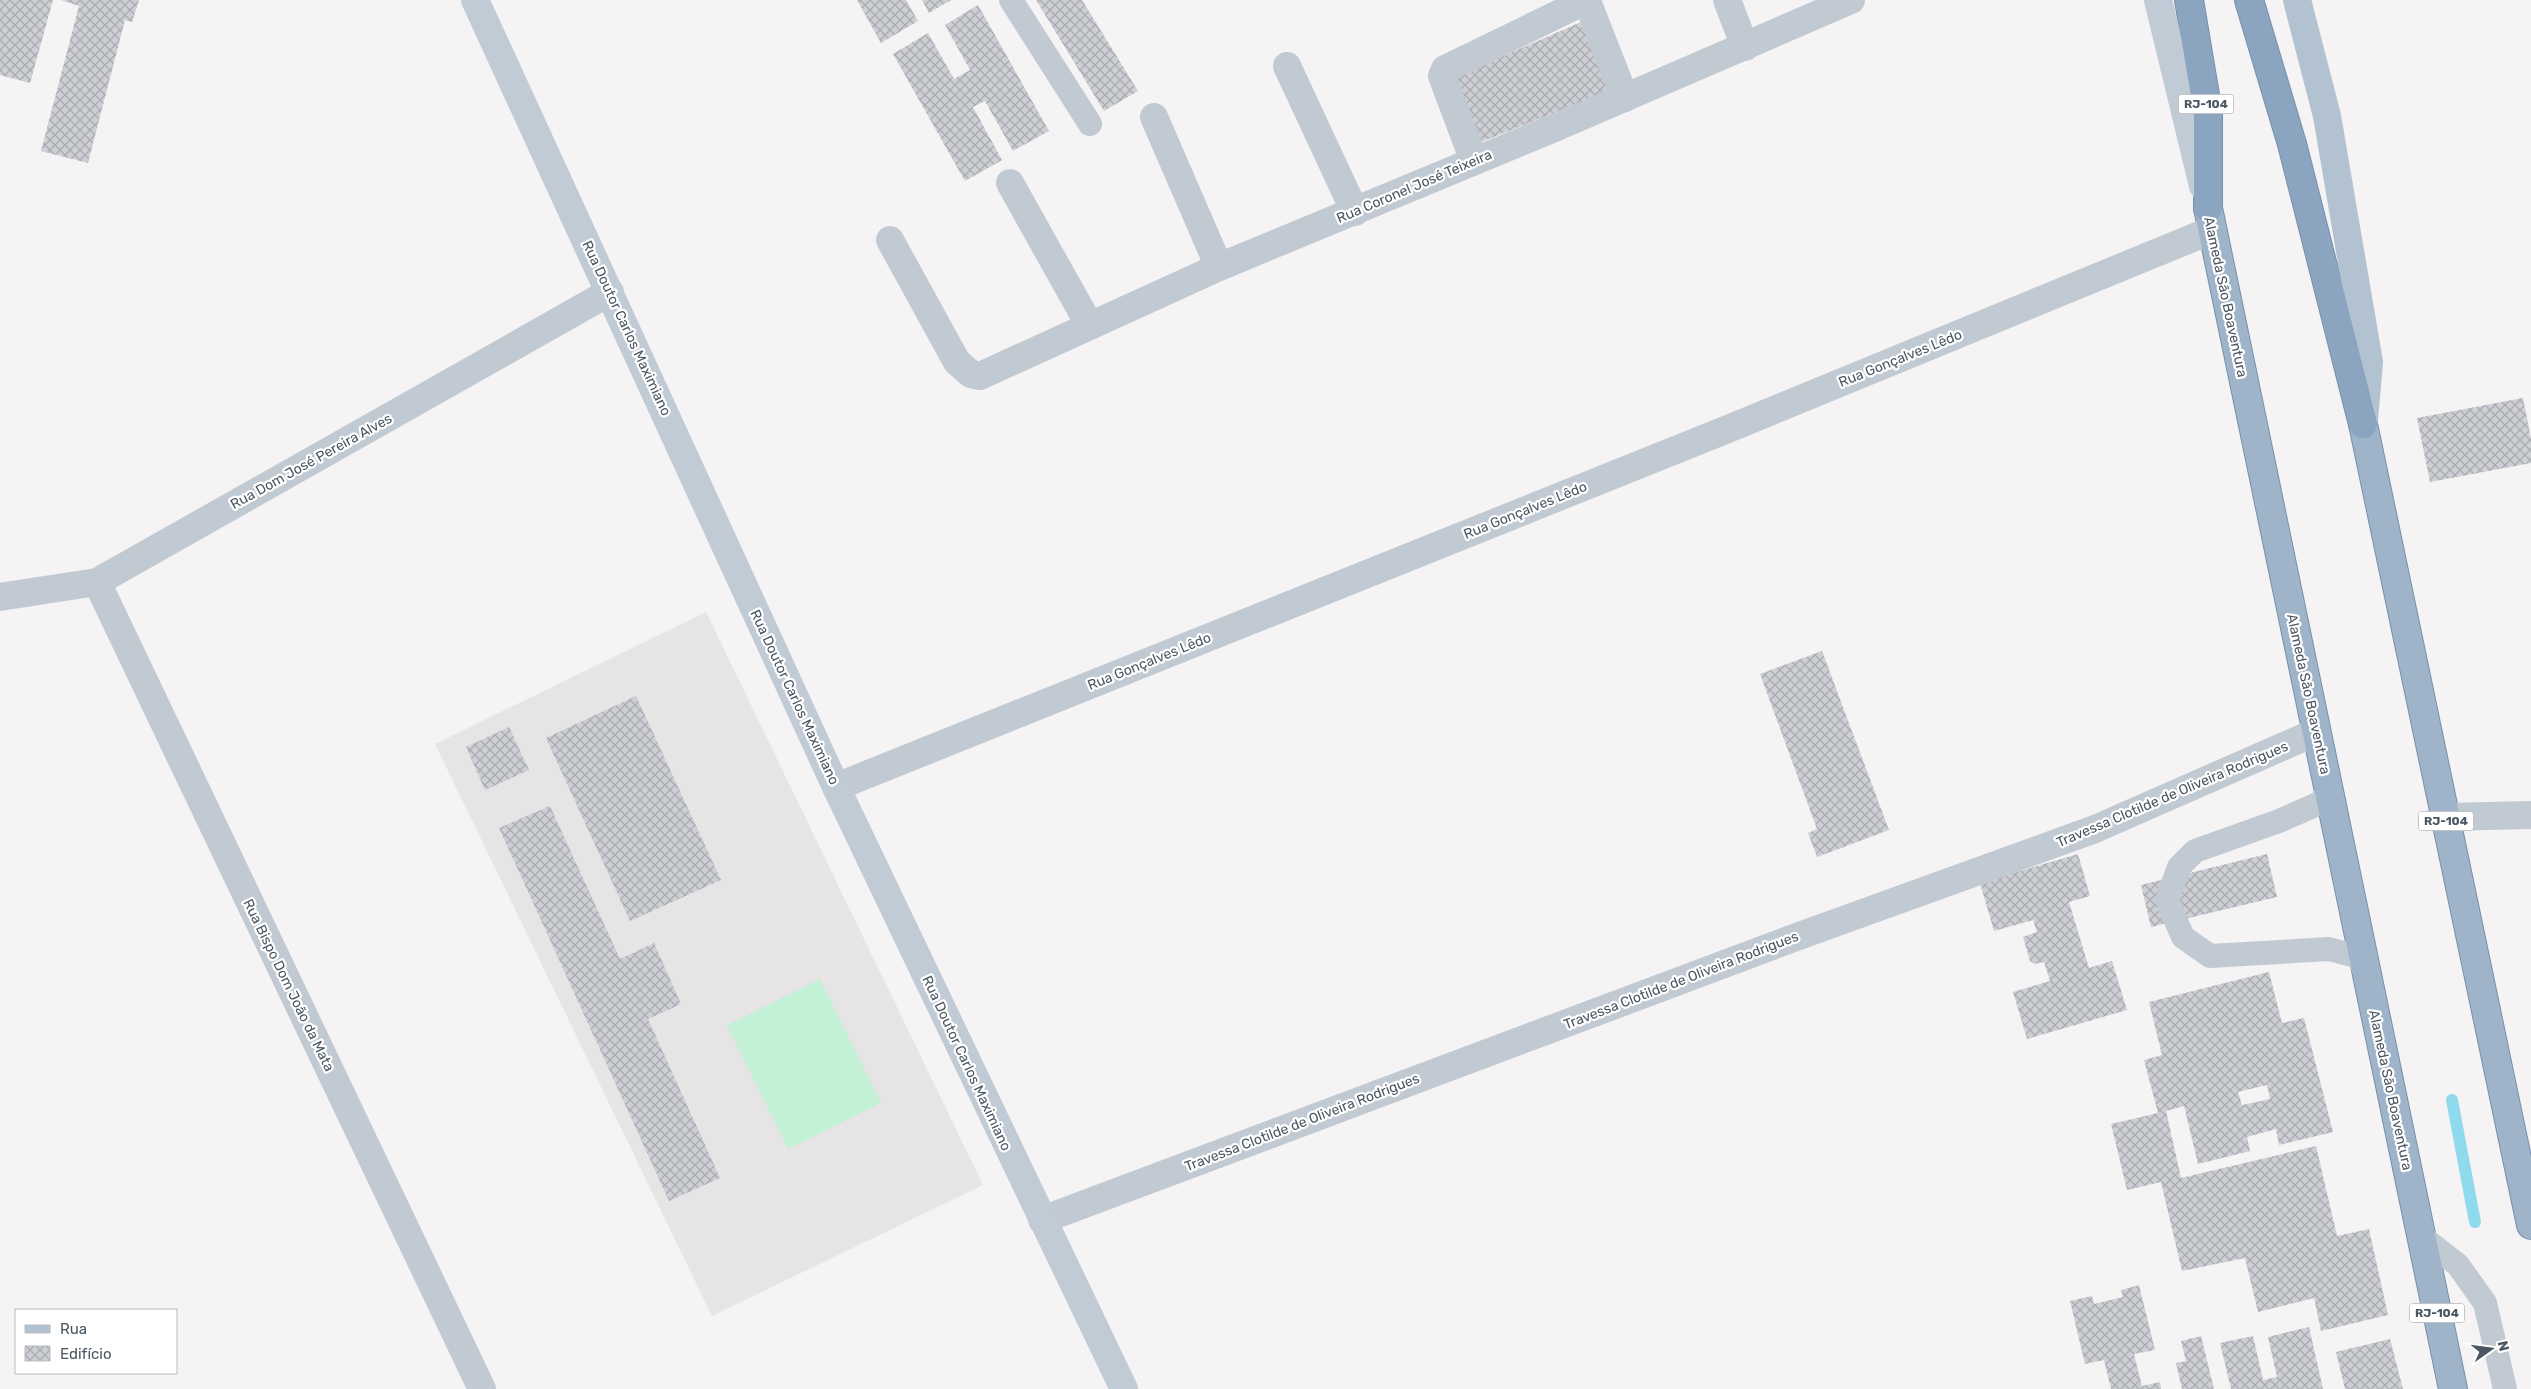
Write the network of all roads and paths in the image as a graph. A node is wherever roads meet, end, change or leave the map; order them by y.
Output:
1 (476, 0) edge
2 (1011, 0) edge
3 (1727, 0) edge
4 (1851, 0) edge
5 (2158, 0) edge
6 (2189, 0) edge
7 (2249, 0) edge
8 (2297, 0) edge
9 (1745, 47) junction
10 (1287, 66) dead end
11 (1625, 98) junction
12 (1154, 117) dead end
13 (1090, 124) dead end
14 (1474, 160) junction
15 (1010, 183) dead end
16 (1355, 212) junction
17 (2210, 219) junction
18 (890, 240) dead end
19 (1219, 267) junction
20 (610, 292) junction
21 (1090, 326) junction
22 (2364, 424) junction
23 (97, 582) junction
24 (0, 597) edge
25 (2316, 732) junction
26 (836, 787) junction
27 (2329, 791) junction
28 (2531, 814) edge
29 (2446, 817) junction
30 (2368, 982) junction
31 (1042, 1220) junction
32 (2531, 1220) edge
33 (2422, 1237) junction
34 (482, 1389) edge
35 (1124, 1389) edge
36 (2453, 1389) edge
37 (2505, 1389) edge

1 - 20 main road, Rua Doutor Carlos Maximiano
2 - 13 lane
3 - 9 street
4 - 9 street, Rua Coronel José Teixeira
5 - 17 main road, Alameda São Boaventura
6 - 17 highway, RJ-104
7 - 22 highway
8 - 22 main road
9 - 11 street, Rua Coronel José Teixeira
10 - 16 street
11 - 14 street, Rua Coronel José Teixeira
11 - 14 street
12 - 19 street
14 - 16 street, Rua Coronel José Teixeira
15 - 21 street
16 - 19 street, Rua Coronel José Teixeira
17 - 25 highway, Alameda São Boaventura / RJ-104
17 - 26 street, Rua Gonçalves Lêdo
18 - 21 street, Rua Coronel José Teixeira
19 - 21 street, Rua Coronel José Teixeira
20 - 23 street, Rua Dom José Pereira Alves
20 - 26 main road, Rua Doutor Carlos Maximiano
22 - 29 highway, RJ-104
23 - 24 street, Rua Dom José Pereira Alves
23 - 34 street, Rua Bispo Dom João da Mata
25 - 27 highway, Alameda São Boaventura / RJ-104
25 - 31 street, Travessa Clotilde de Oliveira Rodrigues
26 - 31 main road, Rua Doutor Carlos Maximiano
27 - 30 highway, Alameda São Boaventura / RJ-104
27 - 30 lane
28 - 29 street
29 - 32 highway, RJ-104
30 - 33 highway, Alameda São Boaventura / RJ-104
31 - 35 main road, Rua Doutor Carlos Maximiano
33 - 36 highway, Alameda São Boaventura / RJ-104
33 - 37 lane

